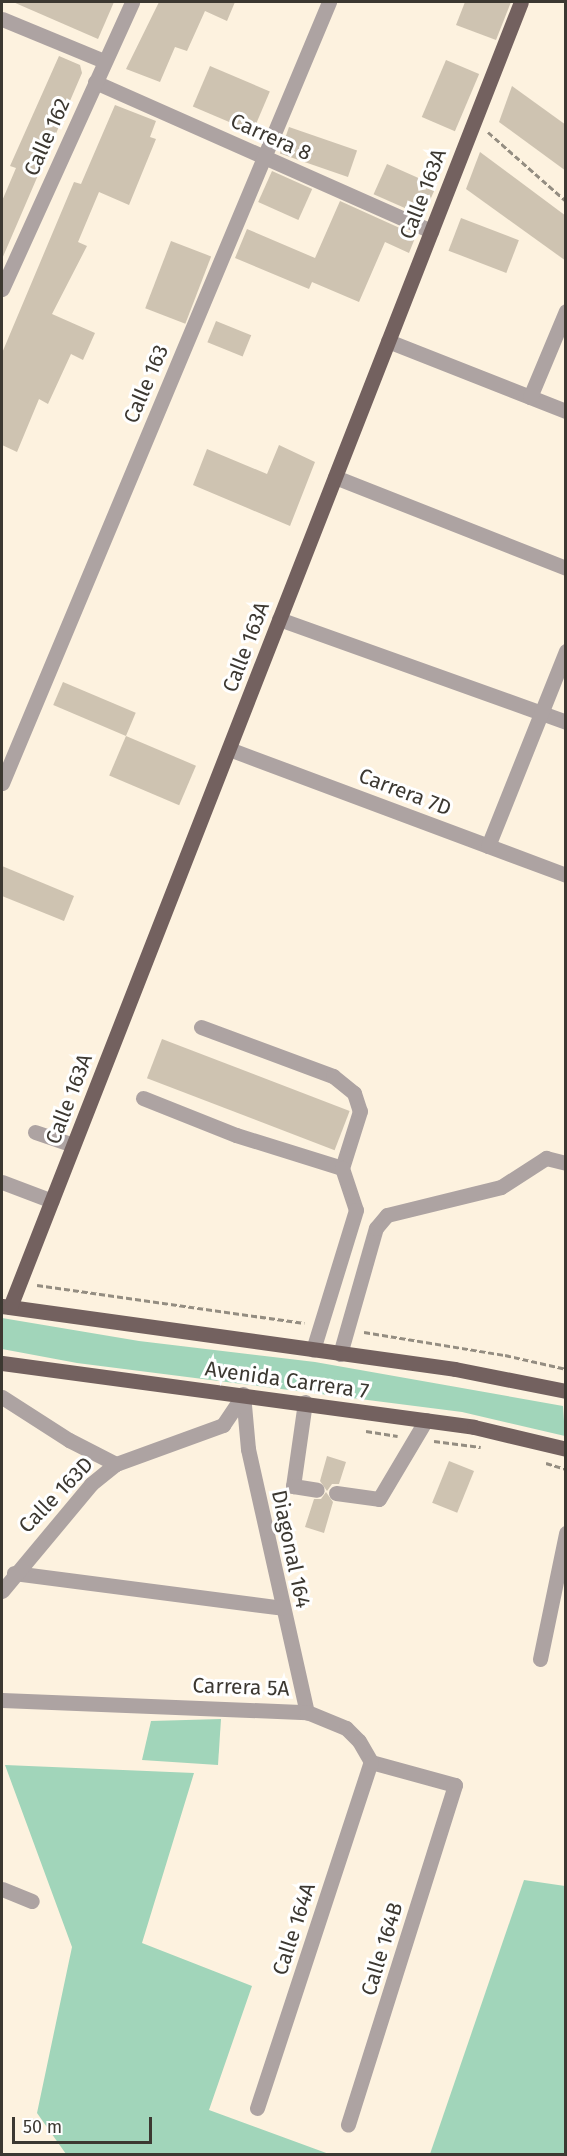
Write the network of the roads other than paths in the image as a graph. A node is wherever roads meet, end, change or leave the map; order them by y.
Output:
1 (132, 2) edge
2 (329, 2) edge
3 (521, 2) edge
4 (2, 19) edge
5 (104, 61) junction
6 (95, 82) junction
7 (264, 157) junction
8 (431, 231) junction
9 (2, 289) edge
10 (566, 311) edge
11 (388, 341) junction
12 (530, 397) junction
13 (566, 411) edge
14 (335, 477) junction
15 (566, 568) edge
16 (279, 619) junction
17 (566, 651) edge
18 (541, 713) junction
19 (566, 722) edge
20 (229, 748) junction
21 (2, 783) edge
22 (488, 846) junction
23 (566, 875) edge
24 (201, 1028) dead end
25 (143, 1098) dead end
26 (35, 1132) dead end
27 (74, 1145) junction
28 (566, 1163) edge
29 (342, 1168) junction
30 (2, 1182) edge
31 (52, 1202) junction
32 (6, 1307) edge
33 (313, 1350) junction
34 (340, 1353) junction
35 (2, 1364) edge
36 (566, 1392) edge
37 (243, 1394) junction
38 (2, 1397) edge
39 (305, 1402) junction
40 (426, 1420) junction
41 (566, 1449) edge
42 (116, 1464) junction
43 (317, 1490) dead end
44 (336, 1492) dead end
45 (566, 1533) edge
46 (14, 1573) junction
47 (2, 1591) edge
48 (283, 1608) junction
49 (540, 1659) dead end
50 (2, 1700) edge
51 (307, 1712) junction
52 (371, 1762) junction
53 (2, 1889) edge
54 (33, 1900) dead end
55 (257, 2109) dead end
56 (348, 2125) dead end

1 - 5 street, Calle 162
2 - 7 street, Calle 163
3 - 8 main road, Calle 163A
4 - 5 street
5 - 6 street, Calle 162
6 - 7 street, Carrera 8
6 - 9 street, Calle 162
7 - 8 street, Carrera 8
7 - 21 street, Calle 163
8 - 11 main road, Calle 163A
10 - 12 street
11 - 12 street
11 - 14 main road, Calle 163A
12 - 13 street
14 - 15 street
14 - 16 main road, Calle 163A
16 - 18 street
16 - 20 main road, Calle 163A
17 - 18 street
18 - 19 street
18 - 22 street
20 - 22 street, Carrera 7D
20 - 27 main road, Calle 163A
22 - 23 street, Carrera 7D
24 - 29 street
25 - 29 street
26 - 27 street
27 - 31 main road, Calle 163A
28 - 34 street
29 - 33 street
30 - 31 street
31 - 32 main road, Calle 163A
32 - 33 main road, Avenida Carrera 7
33 - 34 main road, Avenida Carrera 7
34 - 36 main road, Avenida Carrera 7
35 - 37 main road, Avenida Carrera 7
37 - 39 main road, Avenida Carrera 7
37 - 42 street, Calle 163D
37 - 48 street, Diagonal 164
38 - 42 street
39 - 40 main road, Avenida Carrera 7
39 - 43 street
40 - 41 main road, Avenida Carrera 7
40 - 44 street
42 - 46 street, Calle 163D
45 - 49 street
46 - 47 street, Calle 163D
46 - 48 street
48 - 51 street, Diagonal 164
50 - 51 street, Carrera 5A
51 - 52 street, Carrera 5A
52 - 55 street, Calle 164A
52 - 56 street, Calle 164B
53 - 54 street

